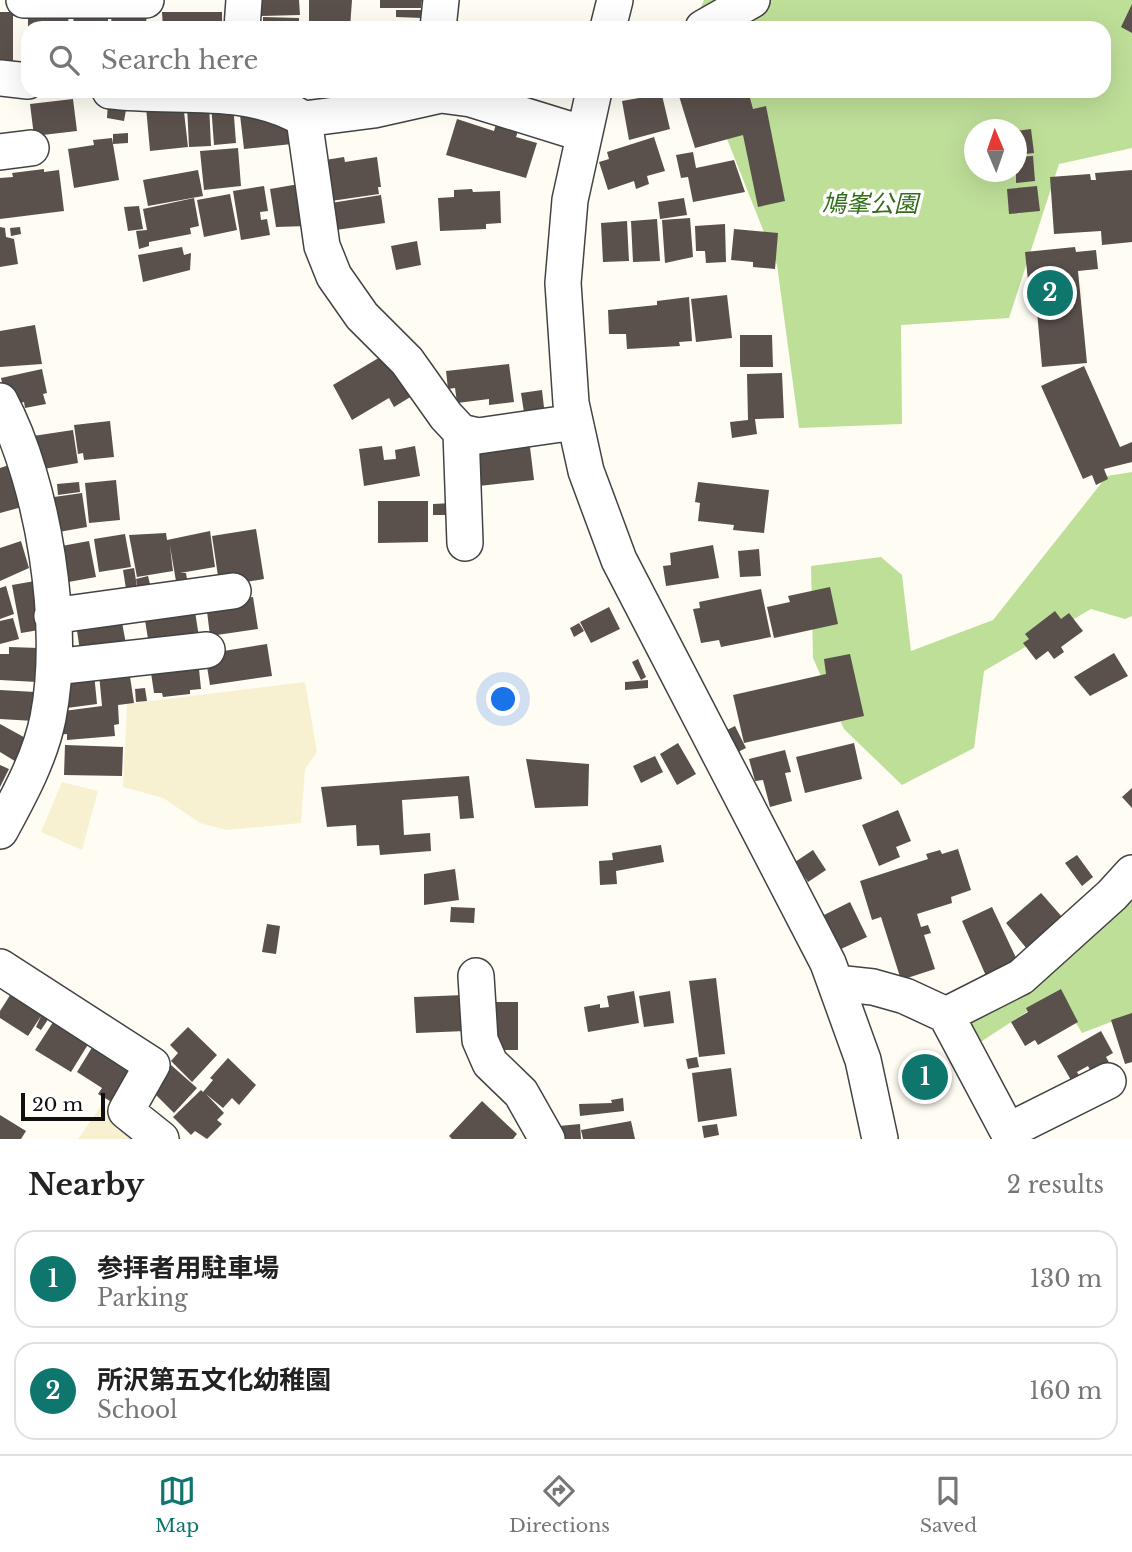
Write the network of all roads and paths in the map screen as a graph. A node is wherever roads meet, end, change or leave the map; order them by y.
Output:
1 (24, 0) edge
2 (146, 0) edge
3 (244, 0) edge
4 (441, 0) edge
5 (615, 0) edge
6 (752, 0) edge
7 (242, 21) edge
8 (439, 21) edge
9 (610, 21) edge
10 (715, 21) edge
11 (0, 78) edge
12 (21, 80) edge
13 (253, 98) edge
14 (421, 98) edge
15 (466, 98) edge
16 (592, 98) edge
17 (304, 119) junction
18 (584, 134) junction
19 (0, 401) edge
20 (575, 422) junction
21 (461, 432) junction
22 (465, 543) dead end
23 (233, 591) dead end
24 (52, 616) junction
25 (207, 650) dead end
26 (54, 667) junction
27 (0, 831) edge
28 (1132, 873) edge
29 (0, 967) edge
30 (476, 976) dead end
31 (836, 983) junction
32 (946, 1015) junction
33 (1108, 1081) dead end
34 (1010, 1135) edge
35 (161, 1139) edge
36 (547, 1139) edge
37 (880, 1139) edge

1 - 2 street
3 - 7 street
4 - 8 street
5 - 9 street
6 - 10 street
11 - 12 street
13 - 17 street
14 - 17 street
15 - 18 street
16 - 18 street
17 - 21 street
18 - 20 street
19 - 24 street
20 - 21 street
20 - 31 street
21 - 22 street
23 - 24 street
24 - 26 street
25 - 26 street
26 - 27 street
28 - 32 street
29 - 35 street
30 - 36 street
31 - 32 street
31 - 37 street
32 - 34 street
33 - 34 street

